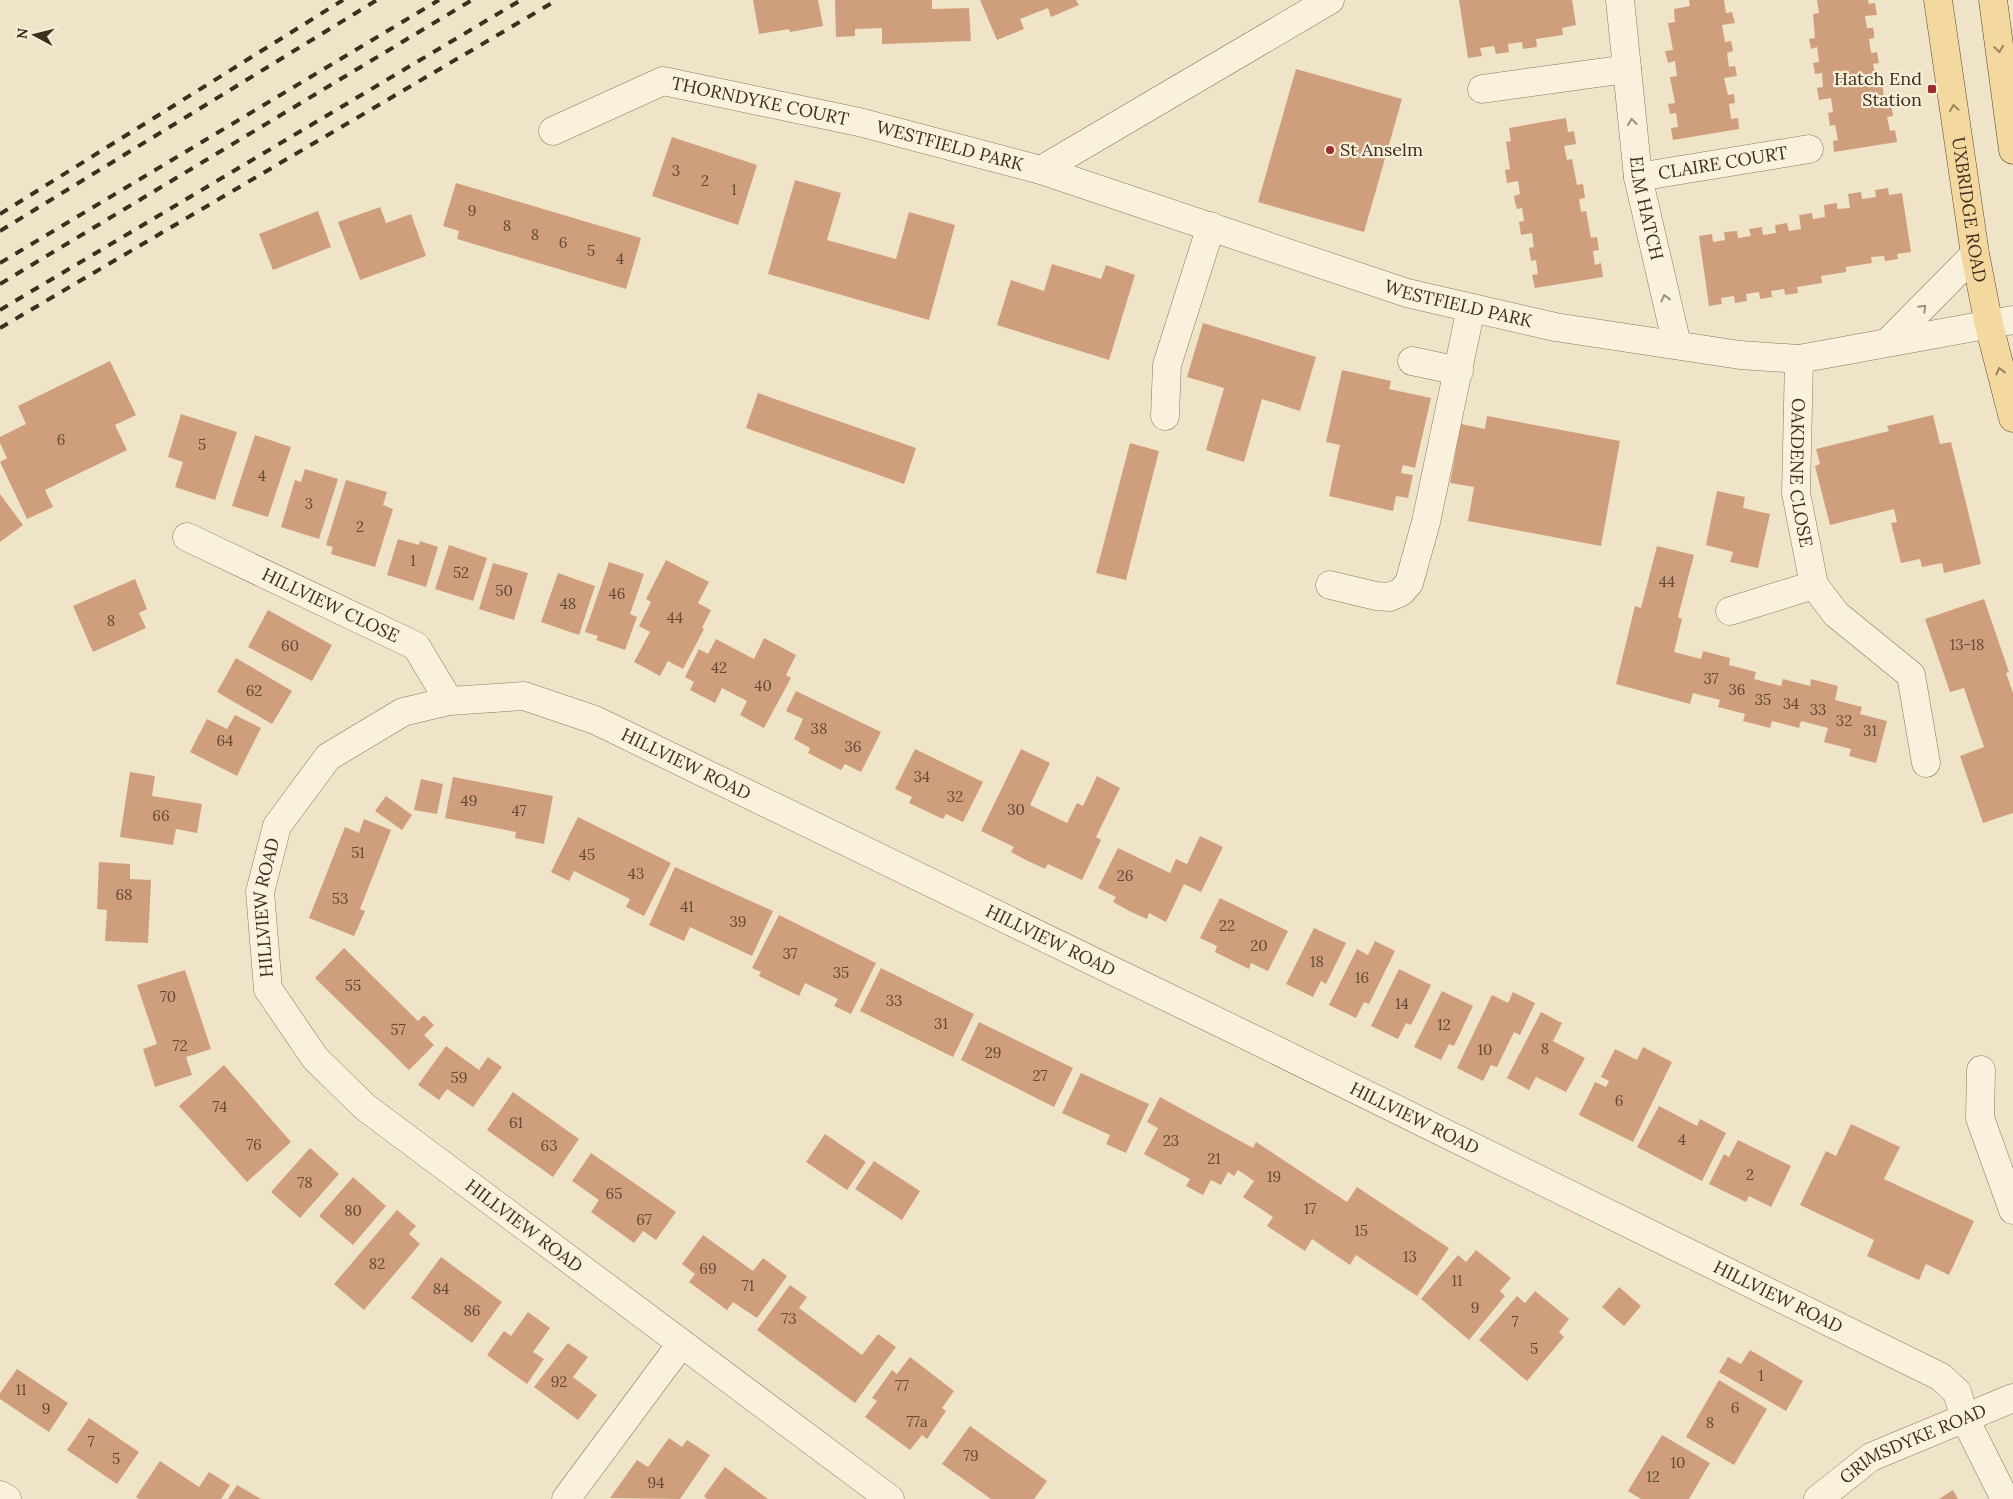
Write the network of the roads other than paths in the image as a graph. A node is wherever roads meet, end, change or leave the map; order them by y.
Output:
1 (1330, 0) edge
2 (1620, 0) edge
3 (1938, 0) edge
4 (1993, 0) edge
5 (1627, 69) junction
6 (1482, 89) dead end
7 (859, 122) joint
8 (553, 131) dead end
9 (1809, 149) dead end
10 (2013, 150) edge
11 (1041, 170) junction
12 (1638, 177) junction
13 (1210, 226) junction
14 (1976, 254) junction
15 (1472, 308) junction
16 (2001, 322) edge
17 (1888, 342) junction
18 (1677, 346) junction
19 (1799, 359) junction
20 (1412, 361) dead end
21 (1459, 372) junction
22 (1165, 416) dead end
23 (2013, 418) edge
24 (187, 537) dead end
25 (1330, 585) dead end
26 (1814, 585) junction
27 (1730, 612) dead end
28 (449, 701) junction
29 (1926, 763) dead end
30 (1981, 1070) dead end
31 (2013, 1210) edge
32 (682, 1344) junction
33 (2013, 1398) edge
34 (1965, 1419) junction
35 (0, 1495) edge
36 (7, 1499) edge
37 (566, 1499) edge
38 (890, 1499) edge
39 (1818, 1499) edge
40 (2005, 1499) edge

1 - 11 street, WESTFIELD PARK
2 - 5 street, ELM HATCH
14 -> 3 main road, UXBRIDGE ROAD
4 -> 10 main road
5 - 6 street
12 -> 5 street, ELM HATCH
7 - 8 street, THORNDYKE COURT
7 - 11 street, WESTFIELD PARK
9 - 12 street, CLAIRE COURT
11 - 13 street, WESTFIELD PARK
18 -> 12 street, ELM HATCH
13 - 15 street, WESTFIELD PARK
13 - 22 street
14 - 16 main road, UXBRIDGE ROAD
17 -> 14 street
15 - 18 street, WESTFIELD PARK
15 - 21 street
16 - 17 street, WESTFIELD PARK
23 -> 16 main road, UXBRIDGE ROAD
17 - 19 street, WESTFIELD PARK
18 - 19 street, WESTFIELD PARK
19 - 26 street, OAKDENE CLOSE
20 - 21 street
21 - 25 street
24 - 28 street, HILLVIEW CLOSE
26 - 27 street
26 - 29 street, OAKDENE CLOSE
28 - 32 street, HILLVIEW ROAD
28 - 34 street, HILLVIEW ROAD
30 - 31 street
32 - 37 street
32 - 38 street, HILLVIEW ROAD
33 - 34 street, GRIMSDYKE ROAD
34 - 39 street, GRIMSDYKE ROAD
34 - 40 street, HILLVIEW ROAD
35 - 36 street

